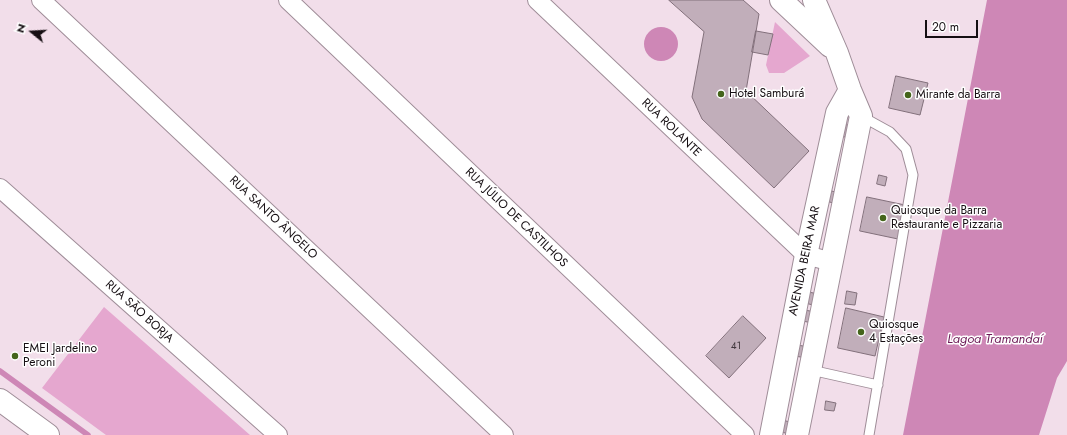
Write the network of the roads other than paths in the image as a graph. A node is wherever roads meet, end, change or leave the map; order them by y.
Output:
1 (41, 0) edge
2 (288, 0) edge
3 (537, 0) edge
4 (781, 0) edge
5 (814, 0) edge
6 (837, 53) junction
7 (850, 90) junction
8 (837, 114) junction
9 (861, 116) junction
10 (0, 188) edge
11 (806, 256) junction
12 (832, 262) junction
13 (810, 370) junction
14 (878, 385) junction
15 (0, 400) edge
16 (48, 435) edge
17 (278, 435) edge
18 (504, 435) edge
19 (745, 435) edge
20 (771, 435) edge
21 (798, 435) edge
22 (869, 435) edge

1 - 18 street, RUA SANTO ÂNGELO
2 - 19 street, RUA JÚLIO DE CASTILHOS
3 - 11 street, RUA ROLANTE
4 - 6 main road
5 - 6 main road
6 - 7 main road
7 - 8 main road, AVENIDA BEIRA MAR
7 - 9 main road
8 - 9 street
8 - 11 main road, AVENIDA BEIRA MAR
9 - 12 main road
9 - 14 lane
10 - 17 street, RUA SÃO BORJA
11 - 12 street
11 - 20 main road, AVENIDA BEIRA MAR
12 - 13 main road
13 - 14 lane
13 - 21 main road
14 - 22 lane
15 - 16 main road

